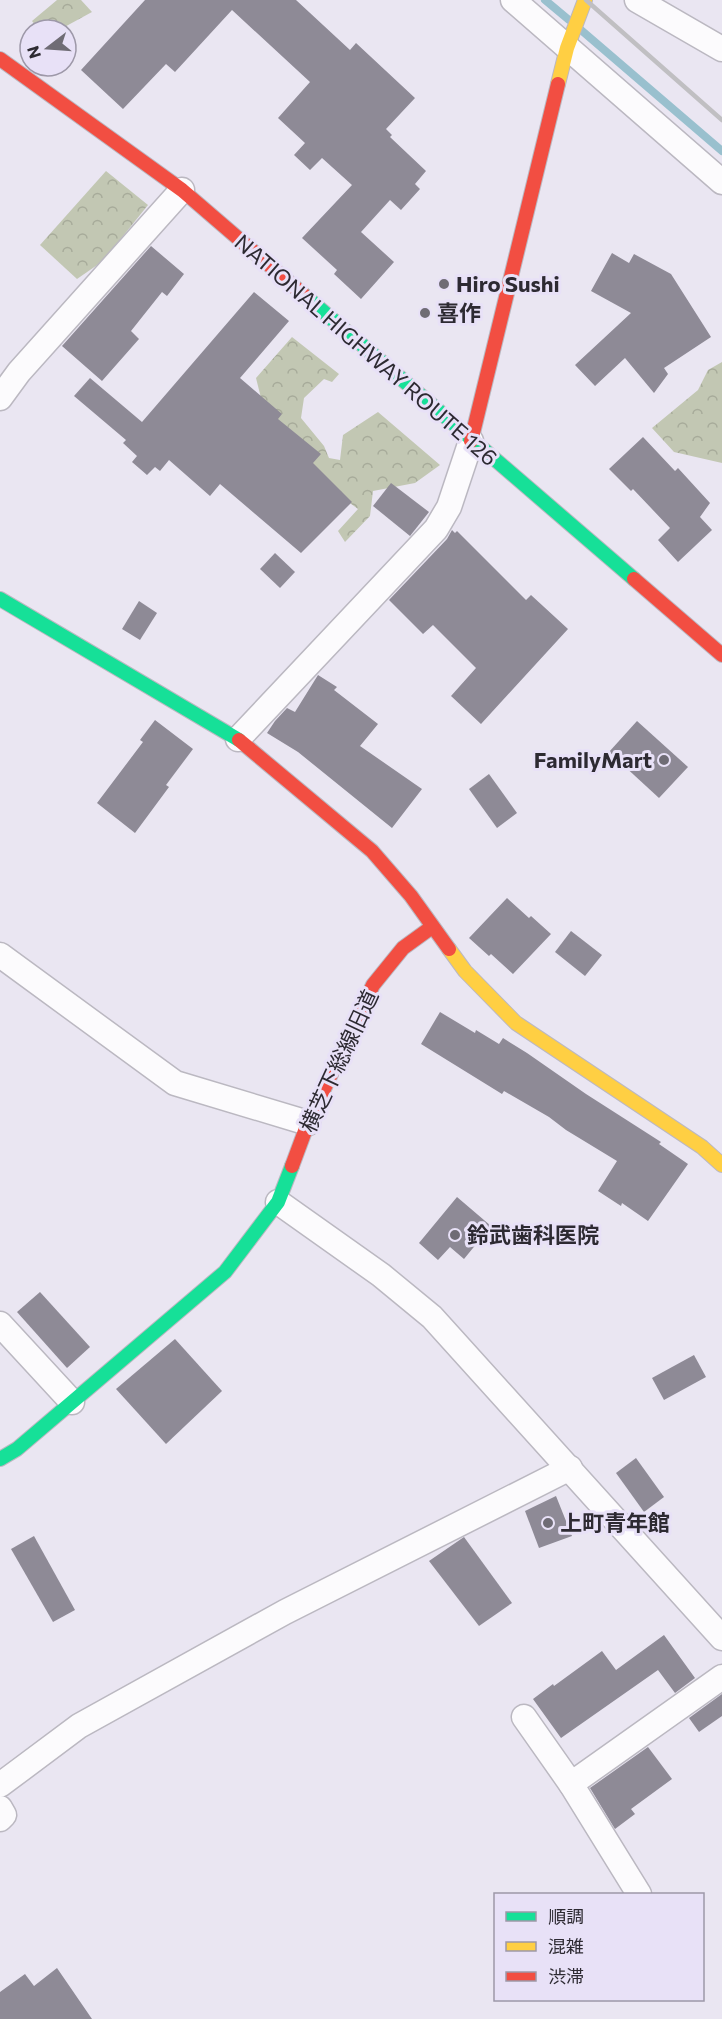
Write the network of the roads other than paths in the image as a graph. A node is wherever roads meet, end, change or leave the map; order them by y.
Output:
1 (513, 0) edge
2 (637, 0) edge
3 (584, 4) edge
4 (568, 45) junction
5 (722, 49) edge
6 (0, 59) edge
7 (722, 182) edge
8 (182, 190) junction
9 (0, 398) edge
10 (471, 441) junction
11 (0, 599) edge
12 (722, 655) edge
13 (238, 739) junction
14 (432, 927) junction
15 (0, 955) edge
16 (308, 1123) junction
17 (722, 1165) edge
18 (278, 1202) junction
19 (0, 1324) edge
20 (72, 1402) junction
21 (0, 1459) edge
22 (570, 1468) junction
23 (722, 1638) edge
24 (722, 1677) edge
25 (524, 1717) dead end
26 (571, 1784) junction
27 (0, 1785) edge
28 (0, 1808) edge
29 (0, 1819) edge
30 (638, 1893) edge

1 - 4 street
2 - 5 street
3 - 4 main road
4 - 7 street
4 - 10 main road
6 - 8 main road, NATIONAL HIGHWAY ROUTE 126
8 - 9 street
8 - 10 main road, NATIONAL HIGHWAY ROUTE 126
10 - 12 main road, NATIONAL HIGHWAY ROUTE 126
10 - 13 street
11 - 13 main road
13 - 14 main road
14 - 16 main road, 横芝下総線旧道
14 - 17 main road
15 - 16 street
16 - 18 main road, 横芝下総線旧道
18 - 20 main road, 横芝下総線旧道
18 - 22 street
19 - 20 street
20 - 21 main road, 横芝下総線旧道
22 - 23 street
22 - 27 street
24 - 26 street
25 - 26 street
26 - 30 street
28 - 29 street

